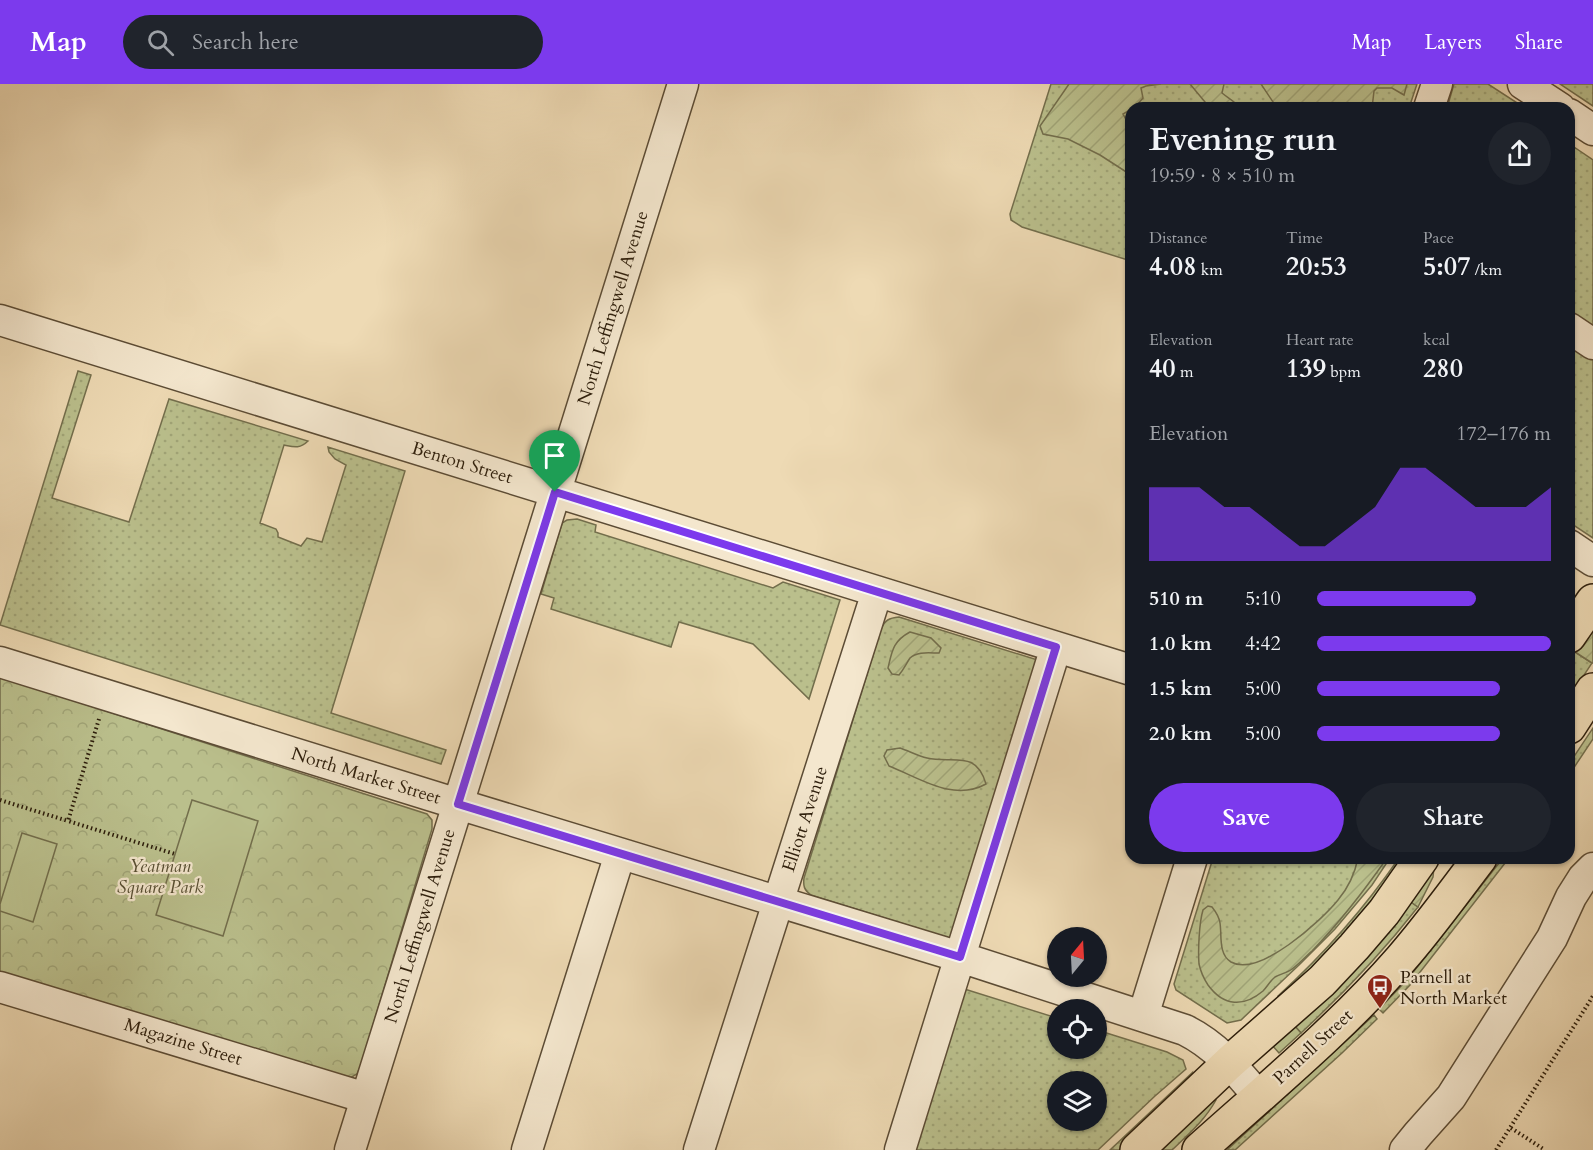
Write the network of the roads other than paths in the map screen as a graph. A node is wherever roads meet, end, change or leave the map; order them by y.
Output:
1 (683, 84) edge
2 (1437, 84) edge
3 (1523, 84) edge
4 (1431, 102) edge
5 (1551, 102) edge
6 (1575, 118) edge
7 (1593, 130) edge
8 (0, 320) edge
9 (1575, 332) edge
10 (1593, 344) edge
11 (555, 492) junction
12 (1575, 549) edge
13 (1593, 561) edge
14 (877, 592) junction
15 (1593, 601) edge
16 (1575, 627) edge
17 (1056, 647) junction
18 (0, 662) edge
19 (1125, 668) edge
20 (1593, 690) edge
21 (1575, 718) edge
22 (458, 804) junction
23 (620, 854) junction
24 (1190, 864) edge
25 (1418, 864) edge
26 (1475, 864) edge
27 (1593, 868) edge
28 (778, 902) junction
29 (1593, 906) edge
30 (1552, 938) junction
31 (960, 957) junction
32 (0, 987) edge
33 (1143, 1016) junction
34 (1230, 1062) junction
35 (1260, 1097) junction
36 (1451, 1097) junction
37 (366, 1098) junction
38 (350, 1150) edge
39 (526, 1150) edge
40 (699, 1150) edge
41 (900, 1150) edge
42 (1137, 1150) edge
43 (1199, 1150) edge
44 (1405, 1150) edge
45 (1429, 1150) edge

1 - 11 street, North Leffingwell Avenue
2 - 4 street
3 - 5 street
6 - 7 street
8 - 11 street, Benton Street
9 - 10 street
11 - 14 street, Benton Street
11 - 22 street, North Leffingwell Avenue
12 - 13 street
14 - 17 street, Benton Street
14 - 28 street, Elliott Avenue
15 - 16 main road
17 - 19 street, Benton Street
17 - 31 street
18 - 22 street, North Market Street
20 - 21 main road
22 - 23 street, North Market Street
22 - 37 street, North Leffingwell Avenue
23 - 28 street, North Market Street
23 - 39 street
24 - 33 street
25 - 34 main road
26 - 35 main road, Parnell Street
27 - 30 street
28 - 31 street, North Market Street
28 - 40 street, Elliott Avenue
29 - 30 street
30 - 36 street
31 - 33 street, North Market Street
31 - 41 street
32 - 37 street, Magazine Street
33 - 34 street, North Market Street
34 - 35 street, North Market Street
34 - 42 main road
35 - 43 main road, Parnell Street
36 - 44 street
36 - 45 street
37 - 38 street, North Leffingwell Avenue

